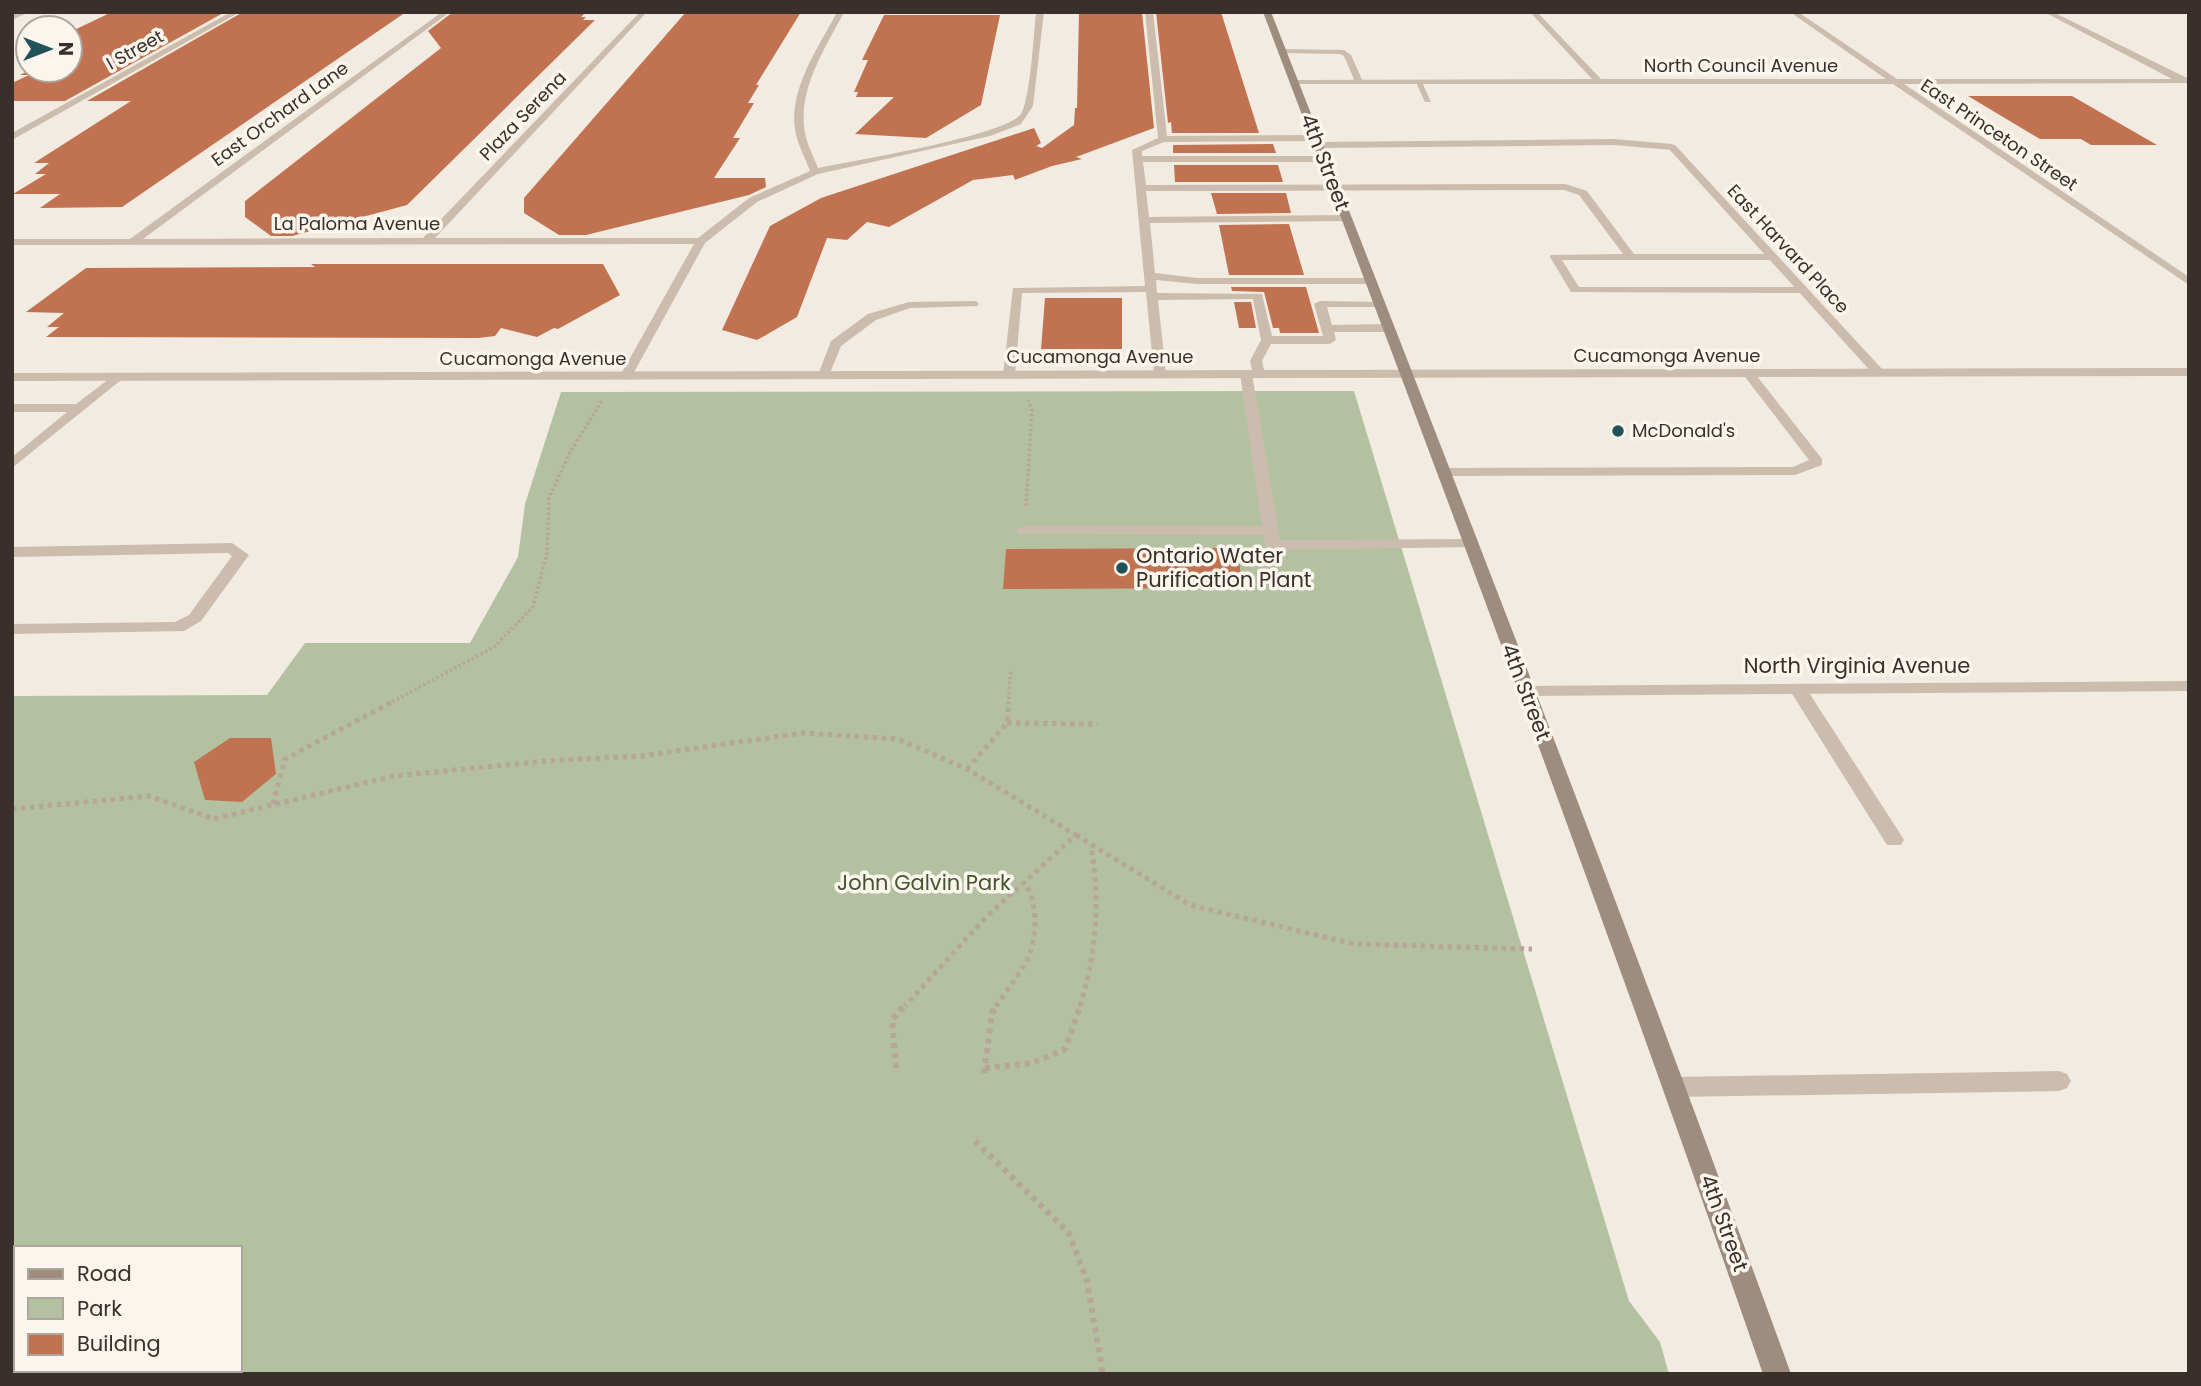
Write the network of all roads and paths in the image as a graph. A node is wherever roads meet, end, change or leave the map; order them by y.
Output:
1 (26, 12) edge
2 (237, 12) edge
3 (447, 12) edge
4 (644, 12) edge
5 (841, 12) edge
6 (1040, 12) edge
7 (1149, 12) edge
8 (1268, 12) edge
9 (1533, 12) edge
10 (1793, 12) edge
11 (2046, 12) edge
12 (12, 18) edge
13 (1282, 51) junction
14 (1892, 81) junction
15 (2186, 81) edge
16 (1293, 82) junction
17 (1359, 82) junction
18 (1418, 82) junction
19 (1598, 82) junction
20 (1429, 100) dead end
21 (12, 136) edge
22 (1163, 139) junction
23 (1317, 142) junction
24 (1138, 159) junction
25 (1323, 159) junction
26 (815, 172) junction
27 (1334, 186) junction
28 (1141, 188) junction
29 (1346, 218) junction
30 (1144, 220) junction
31 (701, 241) junction
32 (12, 242) edge
33 (132, 242) junction
34 (425, 242) junction
35 (1631, 257) junction
36 (1772, 257) junction
37 (1149, 276) junction
38 (1371, 281) junction
39 (2189, 282) edge
40 (1803, 290) junction
41 (1152, 293) junction
42 (974, 304) dead end
43 (1380, 304) junction
44 (1389, 328) junction
45 (1327, 329) junction
46 (1267, 340) junction
47 (2189, 372) edge
48 (1748, 373) junction
49 (1880, 373) junction
50 (1160, 374) junction
51 (1253, 374) junction
52 (1407, 374) junction
53 (824, 375) junction
54 (1009, 375) junction
55 (626, 376) junction
56 (12, 377) edge
57 (117, 377) junction
58 (1023, 390) dead end
59 (608, 391) dead end
60 (12, 408) edge
61 (80, 408) junction
62 (12, 442) edge
63 (38, 442) junction
64 (12, 464) edge
65 (1444, 472) junction
66 (1270, 530) junction
67 (1024, 531) joint
68 (1471, 544) junction
69 (12, 552) edge
70 (12, 629) edge
71 (1011, 669) dead end
72 (2189, 686) edge
73 (1798, 689) junction
74 (1526, 691) junction
75 (1007, 723) junction
76 (1098, 724) dead end
77 (967, 769) junction
78 (273, 804) junction
79 (12, 809) edge
80 (1076, 835) junction
81 (1895, 840) dead end
82 (1091, 845) junction
83 (1024, 882) junction
84 (1532, 949) dead end
85 (896, 1068) dead end
86 (2059, 1081) dead end
87 (1674, 1087) junction
88 (975, 1141) dead end
89 (1102, 1371) edge
90 (1777, 1374) edge

1 - 12 street
2 - 21 street, I Street
3 - 33 street, East Orchard Lane
4 - 34 street, Plaza Serena
5 - 26 street
6 - 26 street
7 - 22 street
8 - 13 main road, 4th Street
9 - 19 street
10 - 14 street, East Princeton Street
11 - 15 street
13 - 16 main road, 4th Street
13 - 17 street
14 - 15 street, North Council Avenue
14 - 19 street, North Council Avenue
14 - 39 street, East Princeton Street
16 - 17 street, North Council Avenue
16 - 23 main road, 4th Street
17 - 18 street, North Council Avenue
18 - 19 street, North Council Avenue
18 - 20 street
22 - 23 street
22 - 24 street
23 - 25 main road, 4th Street
23 - 36 street, East Harvard Place
24 - 25 street
24 - 28 street
25 - 27 main road, 4th Street
26 - 31 street
27 - 28 street
27 - 29 main road, 4th Street
27 - 35 street
28 - 30 street
29 - 30 street
29 - 38 main road, 4th Street
30 - 37 street
31 - 34 street, La Paloma Avenue
31 - 55 street
32 - 33 street, La Paloma Avenue
33 - 34 street, La Paloma Avenue
35 - 36 street
35 - 40 street
36 - 40 street, East Harvard Place
37 - 38 street
37 - 41 street
38 - 43 main road, 4th Street
40 - 49 street, East Harvard Place
41 - 46 street
41 - 50 street
41 - 54 street
42 - 53 street
43 - 44 main road, 4th Street
43 - 45 street
44 - 45 street
44 - 52 main road, 4th Street
45 - 46 street
46 - 51 street
47 - 49 street, Cucamonga Avenue
48 - 49 street, Cucamonga Avenue
48 - 52 street, Cucamonga Avenue
48 - 65 street
50 - 51 street, Cucamonga Avenue
50 - 54 street, Cucamonga Avenue
51 - 52 street, Cucamonga Avenue
51 - 66 street
52 - 65 main road, 4th Street
53 - 54 street, Cucamonga Avenue
53 - 55 street, Cucamonga Avenue
55 - 57 street, Cucamonga Avenue
56 - 57 street, Cucamonga Avenue
57 - 61 street
58 - 67 path
59 - 78 path
60 - 61 street
61 - 63 street
62 - 63 street
63 - 64 street
65 - 68 main road, 4th Street
66 - 67 street
66 - 68 street
68 - 74 main road, 4th Street
69 - 70 street
71 - 75 path
72 - 73 street, North Virginia Avenue
73 - 74 street, North Virginia Avenue
73 - 81 street
74 - 87 main road, 4th Street
75 - 76 path
75 - 77 path
77 - 78 path
77 - 80 path
78 - 79 path
80 - 82 path
80 - 83 path
82 - 83 path
82 - 84 path
83 - 85 path
86 - 87 street
87 - 90 main road, 4th Street
88 - 89 path

